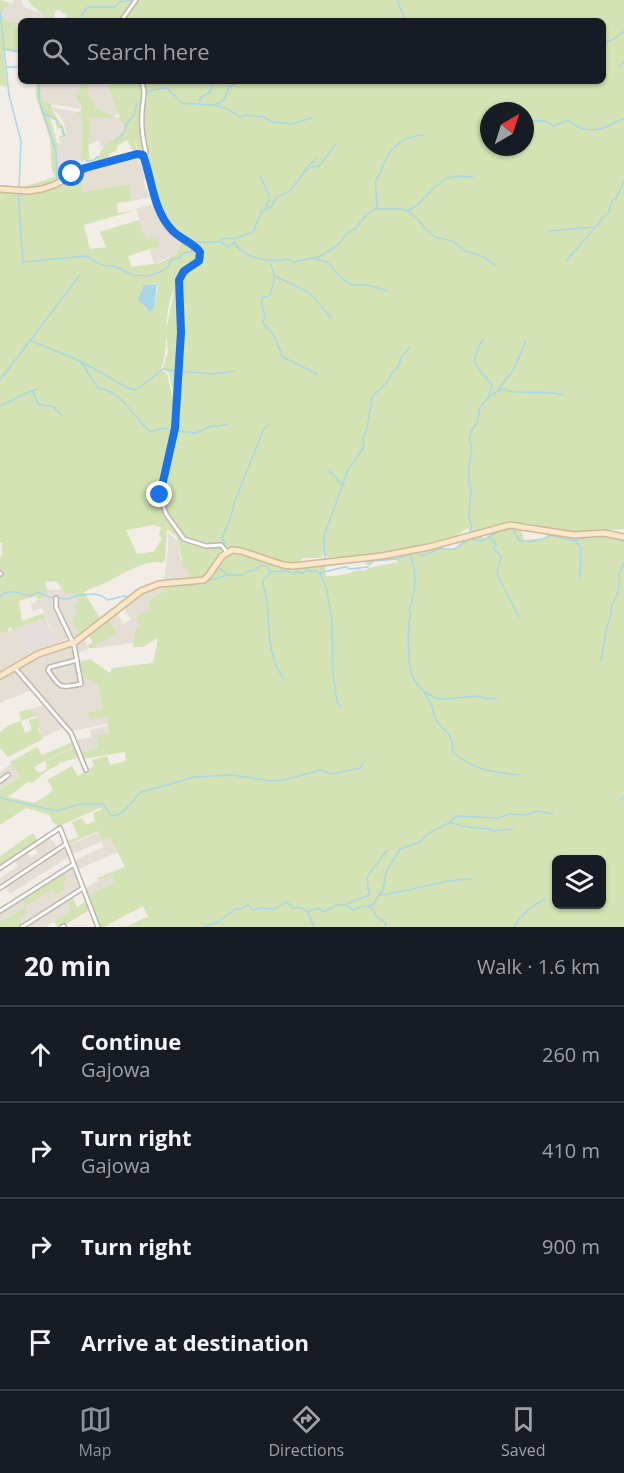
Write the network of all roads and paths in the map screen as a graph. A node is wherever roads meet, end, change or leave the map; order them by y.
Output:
1 (136, 0) edge
2 (122, 18) edge
3 (142, 84) edge
4 (142, 155) junction
5 (0, 189) edge
6 (624, 537) edge
7 (227, 552) junction
8 (56, 598) dead end
9 (73, 643) junction
10 (76, 660) junction
11 (15, 668) junction
12 (0, 676) edge
13 (86, 770) dead end
14 (8, 775) dead end
15 (0, 781) edge
16 (66, 844) junction
17 (74, 864) junction
18 (0, 868) edge
19 (0, 888) edge
20 (83, 888) junction
21 (0, 911) edge
22 (22, 927) edge
23 (98, 927) edge

1 - 2 street
3 - 4 street
4 - 5 street
4 - 7 street
6 - 7 street
7 - 9 street
8 - 9 street
9 - 10 street
9 - 11 street
10 - 10 street
11 - 12 street
11 - 13 street
14 - 15 street
16 - 17 street
16 - 18 street
16 - 19 street
17 - 20 street
17 - 21 street
20 - 22 street
20 - 23 street

